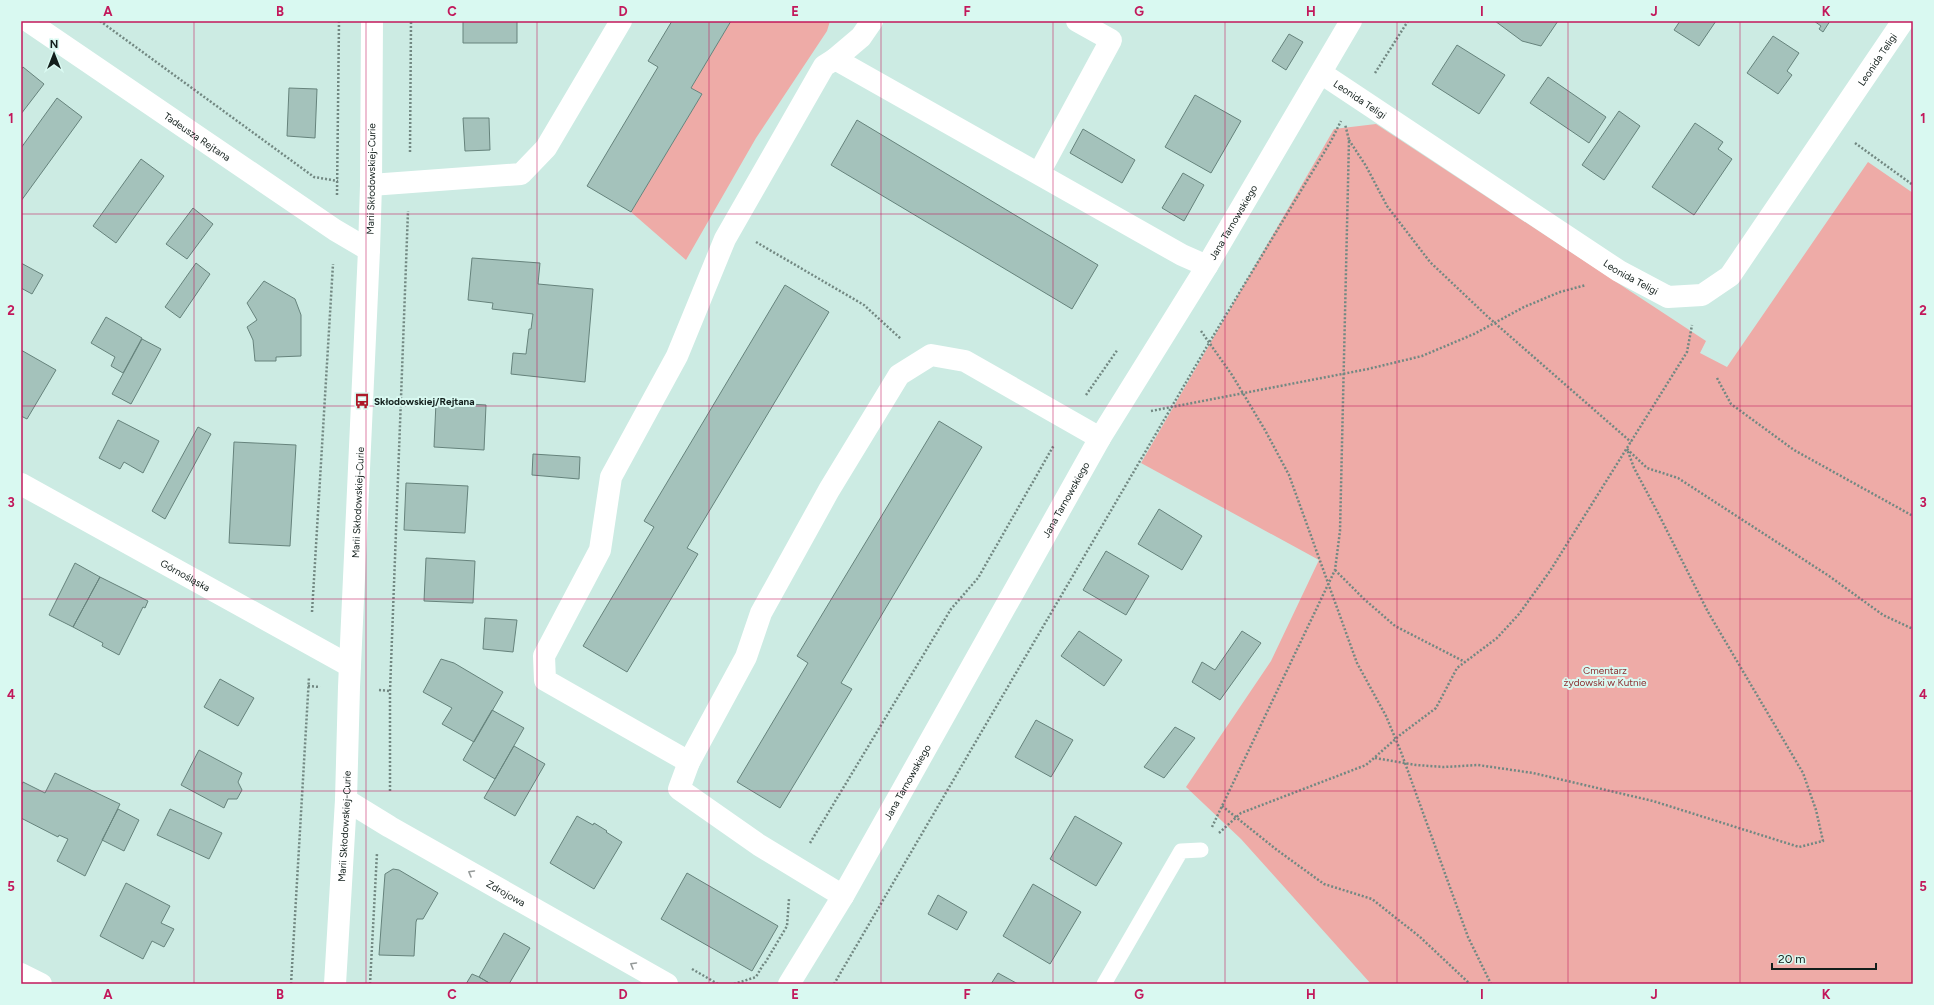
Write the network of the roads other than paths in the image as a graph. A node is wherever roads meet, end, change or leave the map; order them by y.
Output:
1 (28, 21) edge
2 (372, 21) edge
3 (621, 21) edge
4 (872, 21) edge
5 (1077, 21) edge
6 (1352, 21) edge
7 (1903, 21) edge
8 (835, 59) junction
9 (1322, 73) junction
10 (1039, 173) junction
11 (371, 185) junction
12 (369, 250) junction
13 (1207, 266) junction
14 (1100, 438) junction
15 (21, 484) edge
16 (350, 666) junction
17 (689, 762) junction
18 (346, 800) junction
19 (1201, 850) road end
20 (843, 896) junction
21 (21, 974) edge
22 (661, 983) edge
23 (41, 984) edge
24 (335, 984) edge
25 (789, 984) edge
26 (1104, 984) edge

1 - 12 street, Tadeusza Rejtana
2 - 11 street, Marii Skłodowskiej-Curie
3 - 11 street
4 - 8 street
5 - 10 street
6 - 9 street, Jana Tarnowskiego
7 - 9 street, Leonida Teligi
8 - 10 street
8 - 17 street
9 - 13 street, Jana Tarnowskiego
10 - 13 street
11 - 12 street, Marii Skłodowskiej-Curie
12 - 16 street, Marii Skłodowskiej-Curie
13 - 14 street, Jana Tarnowskiego
14 - 17 street
14 - 20 street, Jana Tarnowskiego
15 - 16 street, Górnośląska
16 - 18 street, Marii Skłodowskiej-Curie
17 - 20 street
22 -> 18 street, Zdrojowa
18 - 24 street, Marii Skłodowskiej-Curie
19 - 26 lane
20 - 25 street, Jana Tarnowskiego
21 - 23 street

